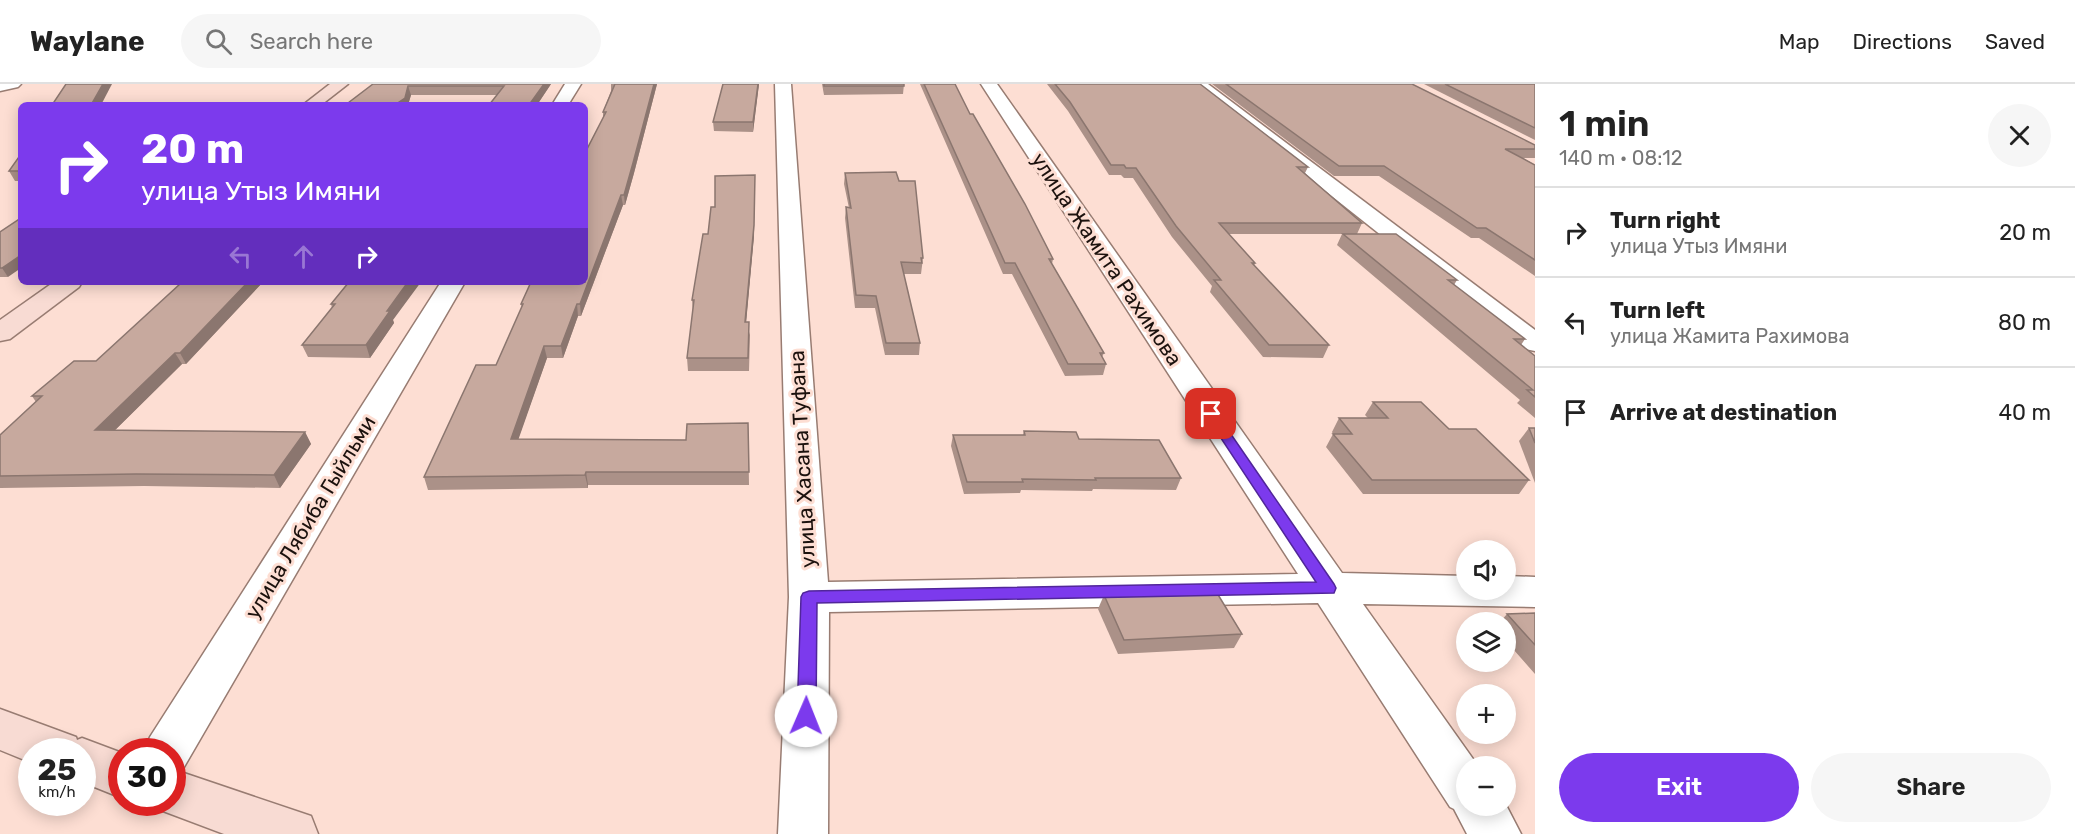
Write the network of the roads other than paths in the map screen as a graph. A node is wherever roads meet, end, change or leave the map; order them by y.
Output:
1 (13, 84) edge
2 (340, 84) edge
3 (573, 84) edge
4 (783, 84) edge
5 (989, 84) edge
6 (1198, 84) edge
7 (0, 86) edge
8 (315, 102) edge
9 (563, 102) edge
10 (66, 285) edge
11 (451, 285) edge
12 (0, 333) edge
13 (1535, 343) edge
14 (1328, 588) junction
15 (1535, 592) edge
16 (809, 597) junction
17 (0, 729) edge
18 (23, 738) edge
19 (176, 738) edge
20 (1456, 775) edge
21 (186, 797) edge
22 (1484, 816) edge
23 (293, 834) edge
24 (803, 834) edge
25 (1496, 834) edge

1 - 7 street
2 - 8 street
3 - 9 street
4 - 16 street, улица Хасана Туфана
5 - 14 street, улица Жамита Рахимова
6 - 13 street
10 - 12 street
11 - 19 street, улица Лябиба Гыйльми
14 - 15 street
14 - 16 street
14 - 20 street, улица Жамита Рахимова
16 - 24 street, улица Хасана Туфана
17 - 18 street
21 - 23 street
22 - 25 street

